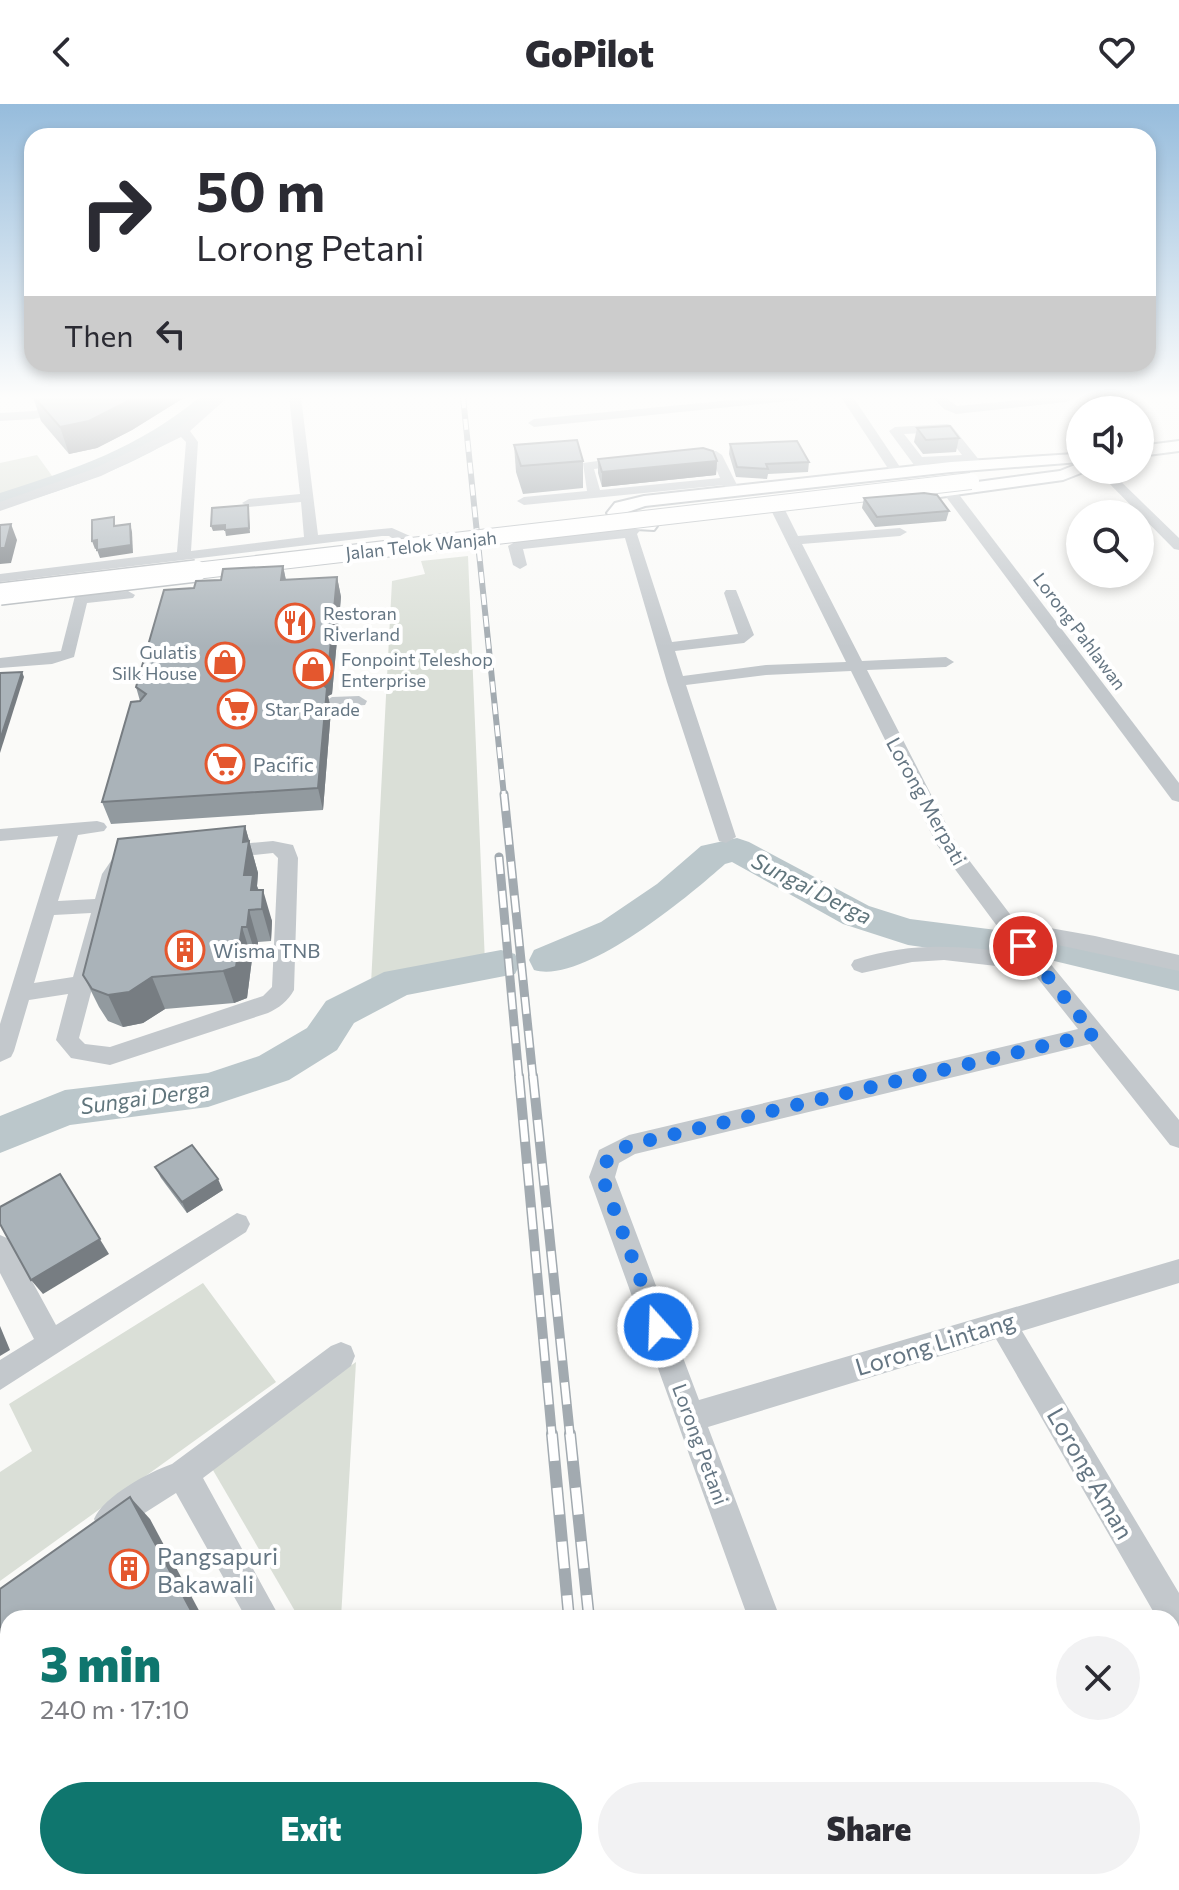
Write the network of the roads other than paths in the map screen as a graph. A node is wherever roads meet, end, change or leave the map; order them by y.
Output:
1 (75, 480) edge
2 (186, 480) edge
3 (305, 480) edge
4 (589, 480) edge
5 (727, 480) edge
6 (803, 480) edge
7 (871, 480) edge
8 (884, 480) edge
9 (1025, 480) edge
10 (1116, 484) edge
11 (730, 486) junction
12 (949, 491) junction
13 (592, 496) junction
14 (307, 497) junction
15 (524, 501) dead end
16 (249, 503) edge
17 (0, 507) edge
18 (778, 510) junction
19 (633, 530) junction
20 (900, 532) dead end
21 (250, 535) edge
22 (311, 536) junction
23 (793, 541) junction
24 (1179, 546) edge
25 (184, 556) junction
26 (520, 565) dead end
27 (0, 580) edge
28 (731, 593) dead end
29 (128, 595) dead end
30 (0, 597) edge
31 (665, 648) junction
32 (946, 662) dead end
33 (0, 663) edge
34 (857, 668) junction
35 (675, 682) junction
36 (359, 701) dead end
37 (332, 702) dead end
38 (1179, 796) edge
39 (97, 827) dead end
40 (70, 829) junction
41 (726, 837) dead end
42 (2, 840) edge
43 (103, 905) junction
44 (46, 909) junction
45 (1009, 928) junction
46 (1037, 963) junction
47 (1179, 963) edge
48 (862, 965) dead end
49 (82, 984) junction
50 (21, 993) junction
51 (1094, 1034) junction
52 (2, 1052) edge
53 (1179, 1138) edge
54 (237, 1224) dead end
55 (0, 1247) edge
56 (1179, 1271) edge
57 (1002, 1323) junction
58 (50, 1342) junction
59 (341, 1356) dead end
60 (0, 1376) edge
61 (692, 1417) junction
62 (181, 1476) junction
63 (87, 1534) edge
64 (260, 1610) edge
65 (761, 1610) edge
66 (1171, 1610) edge

1 - 17 street
2 - 25 street
3 - 14 street
4 - 13 street
5 - 11 street
6 - 11 main road
7 - 27 main road, Jalan Telok Wanjah
8 - 30 main road, Jalan Telok Wanjah, bridge
9 - 12 main road
10 - 24 street
11 - 13 street
11 - 19 main road
12 - 18 main road
12 - 38 street, Lorong Pahlawan
13 - 15 street
14 - 16 street
14 - 22 street
18 - 19 main road
18 - 23 street, Lorong Merpati
19 - 26 street
19 - 31 street
20 - 23 street
21 - 22 street
22 - 25 street
22 - 30 street
23 - 34 street, Lorong Merpati
25 - 27 street
28 - 31 street
29 - 33 street
31 - 35 street
32 - 34 street
34 - 35 street
34 - 45 street, Lorong Merpati
35 - 41 street
36 - 37 street
39 - 40 street
40 - 42 street
40 - 44 street
43 - 44 street
43 - 49 street
43 - 49 street
44 - 50 street
45 - 46 street, Lorong Merpati
45 - 47 street
46 - 48 street
46 - 51 street, Lorong Merpati
49 - 50 street
50 - 52 street
51 - 53 street, Lorong Merpati
51 - 61 street, Lorong Petani
54 - 58 street
55 - 58 street
56 - 57 street, Lorong Lintang
57 - 61 street, Lorong Lintang
57 - 66 street, Lorong Aman
58 - 60 street
59 - 62 street
61 - 65 street, Lorong Petani
62 - 63 street
62 - 64 street

